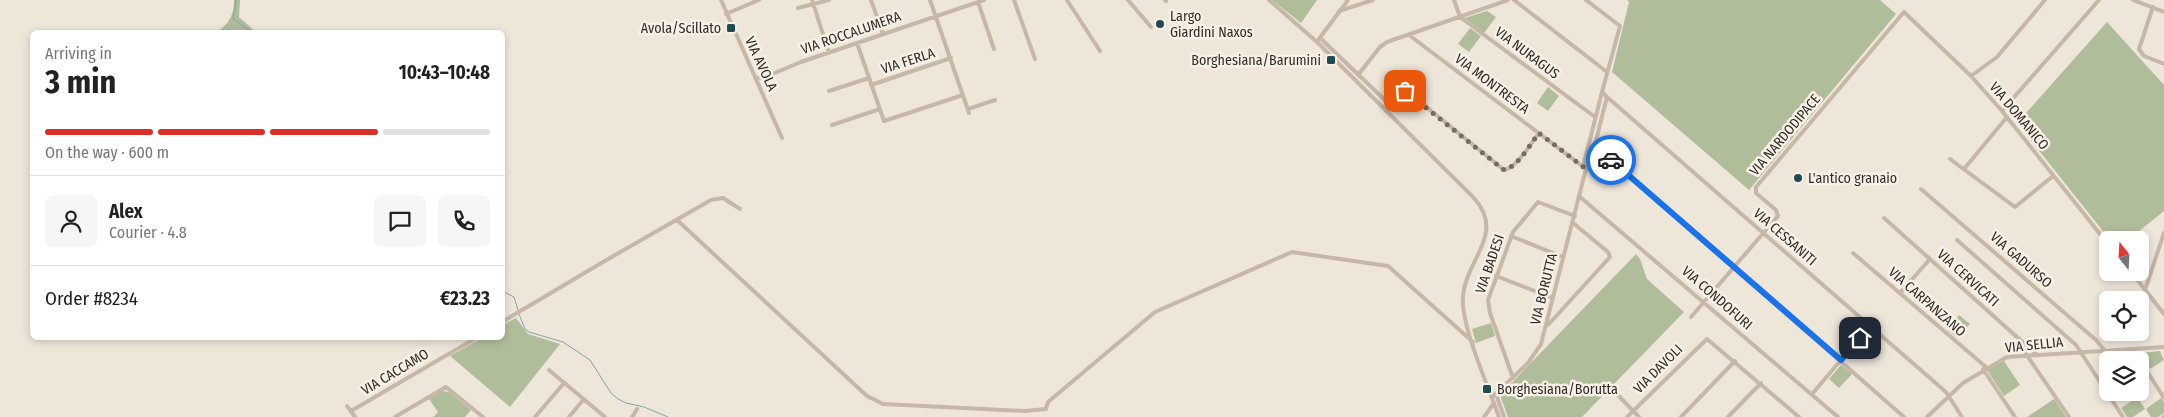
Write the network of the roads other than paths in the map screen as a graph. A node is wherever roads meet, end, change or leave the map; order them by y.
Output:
1 (720, 0) edge
2 (759, 0) edge
3 (829, 0) edge
4 (871, 0) edge
5 (930, 0) edge
6 (984, 0) edge
7 (1014, 0) edge
8 (1067, 0) edge
9 (1128, 0) edge
10 (1269, 0) edge
11 (1348, 0) edge
12 (1373, 0) edge
13 (1454, 0) edge
14 (1508, 0) edge
15 (1514, 0) edge
16 (1586, 0) edge
17 (2046, 0) edge
18 (2099, 0) edge
19 (2133, 0) edge
20 (978, 1) edge
21 (812, 2) edge
22 (2153, 7) junction
23 (798, 8) dead end
24 (1339, 11) junction
25 (1904, 12) joint
26 (2164, 12) edge
27 (726, 14) junction
28 (936, 16) junction
29 (1460, 17) junction
30 (1152, 27) dead end
31 (883, 34) junction
32 (1409, 35) junction
33 (1318, 40) junction
34 (857, 43) junction
35 (994, 49) dead end
36 (1100, 51) dead end
37 (829, 53) junction
38 (951, 58) junction
39 (1035, 59) dead end
40 (2164, 64) edge
41 (1607, 72) junction
42 (1358, 75) junction
43 (1971, 76) junction
44 (755, 78) junction
45 (869, 78) junction
46 (871, 85) junction
47 (829, 91) dead end
48 (1602, 92) junction
49 (963, 95) junction
50 (1607, 97) junction
51 (995, 100) dead end
52 (880, 109) junction
53 (2002, 111) junction
54 (1595, 117) junction
55 (2006, 117) junction
56 (832, 125) dead end
57 (1539, 133) junction
58 (782, 138) dead end
59 (1595, 146) junction
60 (1950, 159) dead end
61 (1586, 169) junction
62 (1964, 169) junction
63 (2053, 176) junction
64 (1921, 189) dead end
65 (1580, 197) junction
66 (740, 209) dead end
67 (1575, 216) junction
68 (1884, 218) dead end
69 (677, 220) junction
70 (1573, 222) junction
71 (1763, 233) junction
72 (2099, 233) edge
73 (2164, 233) edge
74 (1511, 236) junction
75 (1957, 240) dead end
76 (1854, 253) dead end
77 (1563, 257) junction
78 (1930, 259) junction
79 (1733, 267) junction
80 (1496, 276) junction
81 (2138, 281) edge
82 (2144, 290) junction
83 (1900, 293) junction
84 (1553, 298) junction
85 (1704, 301) junction
86 (2164, 314) edge
87 (1691, 317) dead end
88 (505, 320) edge
89 (1870, 326) junction
90 (1546, 327) junction
91 (473, 340) edge
92 (1472, 342) junction
93 (2164, 347) edge
94 (2133, 350) joint
95 (2099, 351) edge
96 (2105, 351) joint
97 (2081, 352) junction
98 (2026, 354) junction
99 (2036, 354) junction
100 (1841, 360) junction
101 (1735, 361) junction
102 (1985, 368) junction
103 (550, 370) dead end
104 (2149, 374) edge
105 (1513, 378) junction
106 (564, 382) junction
107 (1761, 383) junction
108 (1612, 389) dead end
109 (1812, 394) junction
110 (1494, 396) junction
111 (1948, 396) junction
112 (2164, 398) edge
113 (584, 399) junction
114 (1494, 403) junction
115 (347, 406) dead end
116 (637, 409) dead end
117 (351, 411) junction
118 (1633, 411) junction
119 (1797, 416) edge
120 (355, 417) edge
121 (395, 417) edge
122 (483, 417) edge
123 (535, 417) edge
124 (569, 417) edge
125 (605, 417) edge
126 (632, 417) edge
127 (1484, 417) edge
128 (1499, 417) edge
129 (1504, 417) edge
130 (1627, 417) edge
131 (1639, 417) edge
132 (1681, 417) edge
133 (1728, 417) edge
134 (1838, 417) edge
135 (1904, 417) edge
136 (1927, 417) edge
137 (1962, 417) edge
138 (2015, 417) edge
139 (2069, 417) edge
140 (2123, 417) edge

1 - 27 street, VIA AVOLA
2 - 27 street
3 - 21 street
4 - 31 street
5 - 28 street
6 - 20 street, VIA ROCCALUMERA
7 - 39 street
8 - 36 street
9 - 30 street
10 - 33 street
11 - 24 street
12 - 24 street
13 - 29 street
14 - 29 street
15 - 41 street
16 - 41 street, VIA BORUTTA
17 - 43 street
18 - 53 street
19 - 22 street
20 - 28 street, VIA ROCCALUMERA
20 - 35 street
21 - 23 street
21 - 37 street
22 - 26 street
22 - 40 street
24 - 33 street
25 - 43 street, VIA DOMANICO
25 - 71 street, VIA NARDODIPACE
27 - 44 street, VIA AVOLA
28 - 31 street, VIA ROCCALUMERA
28 - 38 street
29 - 32 street
29 - 54 street, VIA NURAGUS
31 - 34 street, VIA ROCCALUMERA
32 - 42 street
32 - 57 street, VIA MONTRESTA
33 - 42 street
33 - 92 street
34 - 37 street, VIA ROCCALUMERA
34 - 45 street
37 - 44 street, VIA ROCCALUMERA
38 - 46 street, VIA FERLA
38 - 49 street
41 - 48 street, VIA BORUTTA
42 - 57 street
43 - 53 street, VIA DOMANICO
44 - 58 street, VIA AVOLA
45 - 46 street
45 - 47 street
46 - 52 street
48 - 50 street
48 - 54 street, VIA BORUTTA
49 - 51 street
49 - 52 street
50 - 59 street, VIA BORUTTA
50 - 71 street, VIA CESSANITI
52 - 56 street
53 - 55 street, VIA DOMANICO
54 - 61 street, VIA BORUTTA
55 - 62 street
55 - 63 street, VIA DOMANICO
57 - 61 street, VIA MONTRESTA
59 - 61 street, VIA BORUTTA
59 - 79 street
60 - 62 street
61 - 65 street, VIA BORUTTA
62 - 63 street
63 - 72 street, VIA DOMANICO
64 - 96 street, VIA GADURSO
65 - 67 street, VIA BORUTTA
65 - 85 street, VIA CONDOFURI
66 - 69 street
67 - 70 street, VIA BORUTTA
67 - 74 street, VIA BADESI
68 - 78 street, VIA CERVICATI
69 - 88 street
69 - 92 street
70 - 77 street, VIA BORUTTA
70 - 90 street
71 - 79 street, VIA NARDODIPACE
71 - 89 street, VIA CESSANITI
73 - 82 street
74 - 77 street
74 - 80 street, VIA BADESI
75 - 97 street
76 - 83 street, VIA CARPANZANO
77 - 84 street, VIA BORUTTA
78 - 83 street
78 - 99 street, VIA CERVICATI
79 - 85 street, VIA NARDODIPACE
79 - 100 street
80 - 84 street
80 - 105 street, VIA BADESI
81 - 82 street
82 - 86 street
83 - 102 street, VIA CARPANZANO
84 - 90 street, VIA BORUTTA
85 - 87 street, VIA NARDODIPACE
85 - 109 street, VIA CONDOFURI
89 - 100 street
89 - 111 street, VIA CESSANITI
90 - 105 street, VIA BORUTTA
91 - 117 street, VIA CACCAMO
92 - 110 street
93 - 94 street, VIA SELLIA
94 - 96 street, VIA SELLIA
95 - 97 street, VIA SELLIA
97 - 99 street, VIA SELLIA
97 - 140 street
98 - 99 street, VIA SELLIA
98 - 102 street, VIA SELLIA
98 - 139 street
100 - 109 street
100 - 135 street
101 - 107 street
101 - 118 street, VIA DAVOLI
101 - 132 street
102 - 111 street, VIA SELLIA
102 - 138 street, VIA CARPANZANO
103 - 106 street
104 - 112 street
105 - 110 street, VIA BORUTTA
106 - 113 street
106 - 123 street
107 - 119 street
107 - 133 street
108 - 118 street
109 - 134 street, VIA CONDOFURI
110 - 114 street
110 - 129 street
111 - 136 street, VIA SELLIA
111 - 137 street, VIA CESSANITI
113 - 124 street
113 - 125 street
114 - 127 street
114 - 128 street
115 - 117 street
116 - 126 street
117 - 120 street
118 - 130 street, VIA DAVOLI
118 - 131 street
121 - 122 street

